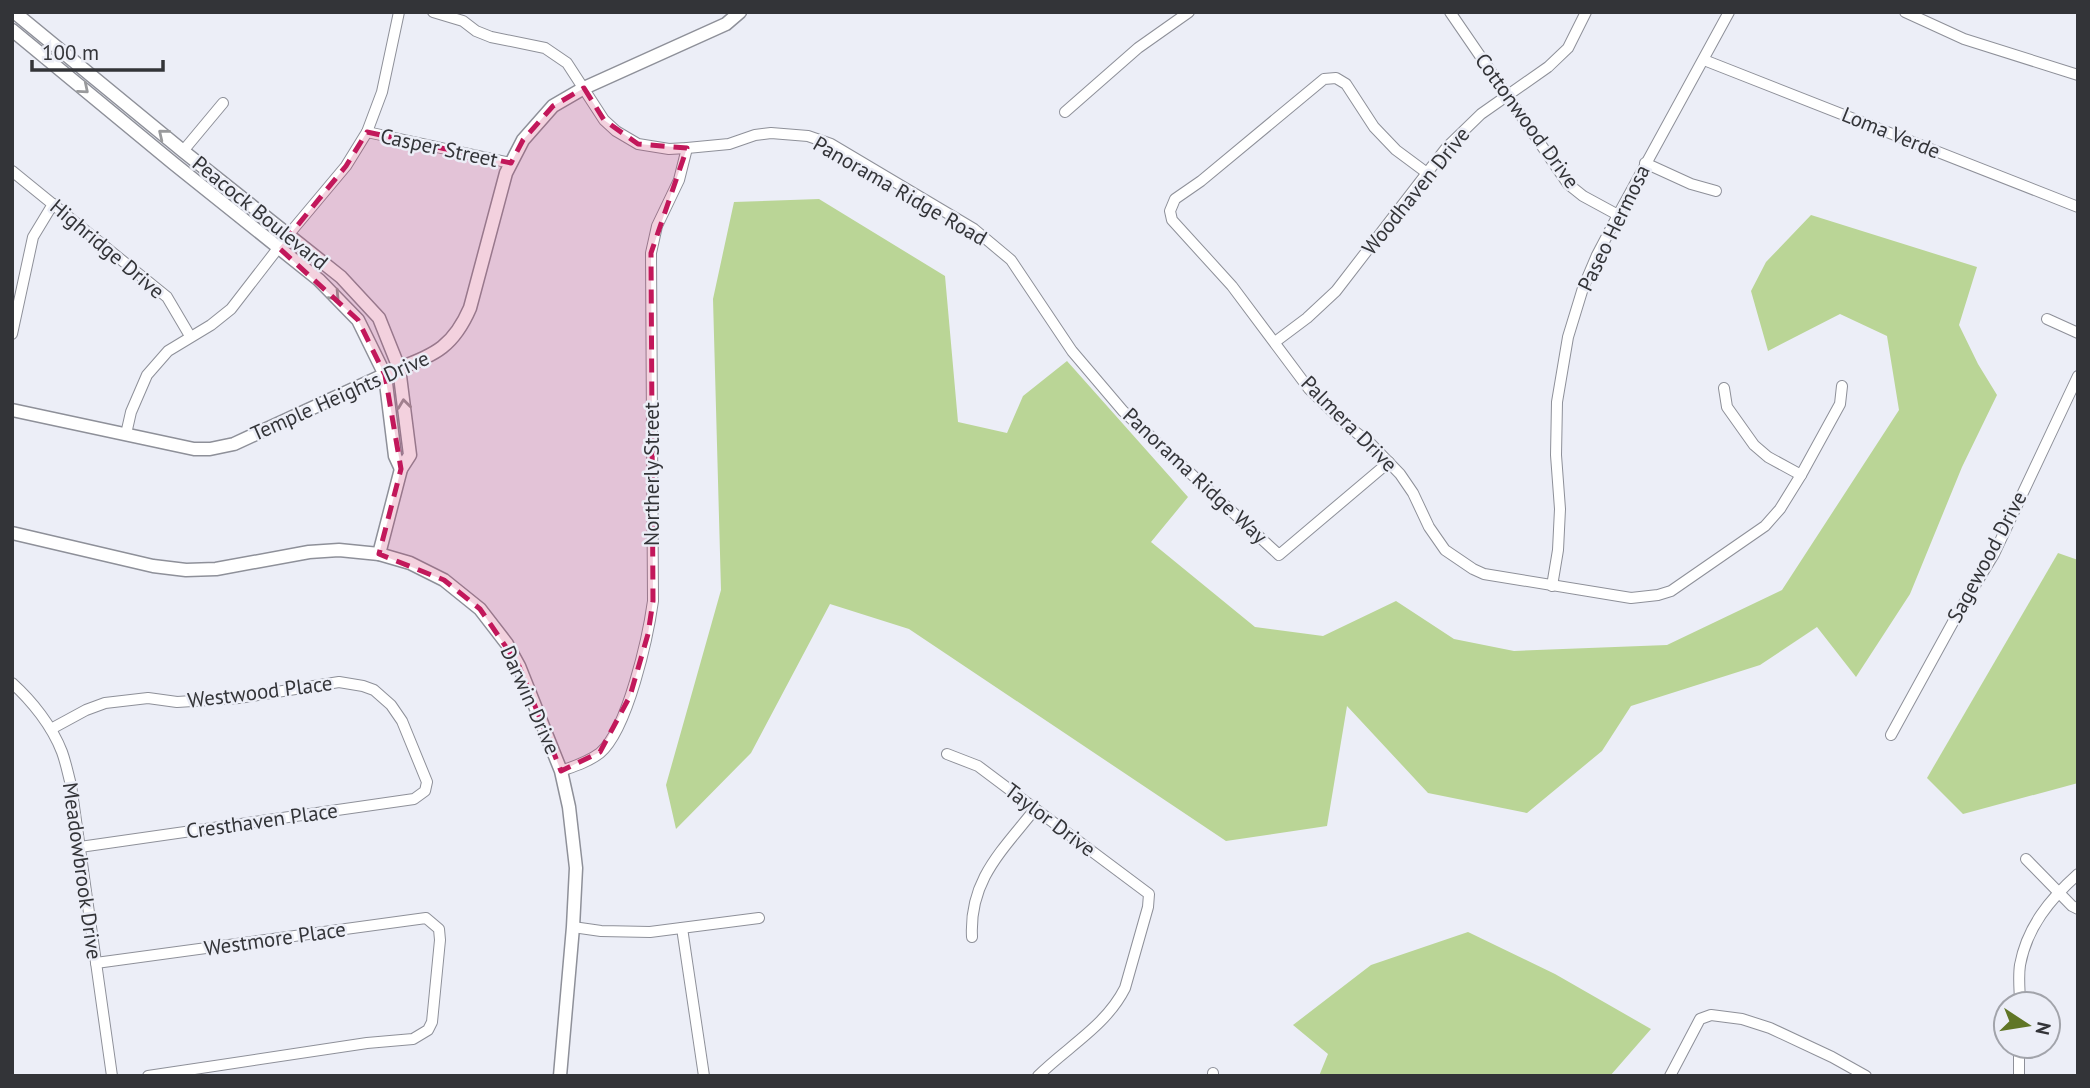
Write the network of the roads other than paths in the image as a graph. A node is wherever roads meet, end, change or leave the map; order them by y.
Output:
1 (14, 12) edge
2 (400, 12) edge
3 (433, 12) edge
4 (740, 12) edge
5 (1450, 12) edge
6 (1586, 12) edge
7 (1729, 12) edge
8 (1905, 12) edge
9 (1182, 14) edge
10 (12, 30) edge
11 (1704, 60) junction
12 (2078, 75) edge
13 (584, 88) junction
14 (1506, 96) junction
15 (223, 103) dead end
16 (1065, 112) dead end
17 (367, 132) junction
18 (687, 148) junction
19 (183, 151) junction
20 (511, 163) junction
21 (1645, 163) junction
22 (12, 171) edge
23 (1427, 173) junction
24 (1716, 191) dead end
25 (52, 204) junction
26 (2078, 207) edge
27 (1618, 215) junction
28 (289, 234) junction
29 (278, 248) junction
30 (16, 299) edge
31 (2046, 319) dead end
32 (2078, 333) edge
33 (12, 334) edge
34 (190, 336) junction
35 (1275, 342) junction
36 (1072, 351) joint
37 (399, 368) junction
38 (385, 375) junction
39 (2078, 376) edge
40 (1842, 386) dead end
41 (1724, 388) dead end
42 (12, 410) edge
43 (126, 435) junction
44 (1389, 462) junction
45 (401, 469) junction
46 (1801, 475) junction
47 (12, 533) edge
48 (379, 554) junction
49 (1552, 586) junction
50 (12, 683) edge
51 (51, 729) junction
52 (1891, 735) dead end
53 (947, 754) dead end
54 (561, 771) junction
55 (425, 775) joint
56 (1035, 809) junction
57 (80, 847) junction
58 (2026, 859) dead end
59 (2078, 874) edge
60 (2058, 892) junction
61 (2078, 909) edge
62 (759, 918) dead end
63 (573, 928) junction
64 (682, 928) junction
65 (972, 937) dead end
66 (96, 963) junction
67 (2020, 990) edge
68 (112, 1076) edge
69 (148, 1076) edge
70 (560, 1076) edge
71 (704, 1076) edge
72 (1038, 1076) edge
73 (1670, 1076) edge
74 (1866, 1076) edge

19 -> 1 street, Peacock Boulevard
2 - 17 street
3 - 13 street, Panorama Ridge Road
4 - 13 street, Temple Heights Drive
5 - 14 street, Cottonwood Drive
6 - 14 street, Woodhaven Drive
7 - 11 street, Paseo Hermosa
8 - 12 street
9 - 16 street
10 -> 29 street, Peacock Boulevard
11 - 21 street, Paseo Hermosa
11 - 26 street, Loma Verde
13 - 18 street, Panorama Ridge Road
13 - 20 street, Temple Heights Drive
14 - 23 street, Woodhaven Drive
14 - 27 street, Cottonwood Drive
15 - 19 street
17 - 20 street, Casper Street
17 - 28 street
18 - 36 street, Panorama Ridge Road
18 - 54 street, Northerly Street
19 - 28 street, Peacock Boulevard
20 - 37 street, Temple Heights Drive
21 - 24 street
21 - 27 street, Paseo Hermosa
22 - 25 street, Highridge Drive
23 - 35 street, Woodhaven Drive
23 - 35 street, Palmera Drive
25 - 30 street
25 - 34 street, Highridge Drive
27 - 49 street, Paseo Hermosa
28 - 29 street
28 - 37 street, Peacock Boulevard
29 - 34 street
29 -> 38 street, Peacock Boulevard
30 - 33 street
31 - 32 street
34 - 43 street
35 - 44 street, Palmera Drive
36 - 44 street, Panorama Ridge Way
37 - 38 street, Temple Heights Drive
45 -> 37 street, Peacock Boulevard
38 - 43 street, Temple Heights Drive
38 - 45 street, Peacock Boulevard
39 - 52 street, Sagewood Drive
40 - 46 street, Palmera Drive
41 - 46 street
42 - 43 street, Temple Heights Drive
44 - 49 street, Palmera Drive
45 - 48 street, Peacock Boulevard
46 - 49 street, Palmera Drive
47 - 48 street, Darwin Drive
48 - 54 street, Darwin Drive
50 - 51 street, Meadowbrook Drive
51 - 55 street, Westwood Place
51 - 57 street, Meadowbrook Drive
53 - 56 street, Taylor Drive
54 - 63 street, Darwin Drive
55 - 57 street, Cresthaven Place
56 - 65 street
56 - 72 street, Taylor Drive
57 - 66 street, Meadowbrook Drive
58 - 60 street
59 - 60 street
60 - 61 street
60 - 67 street
62 - 64 street
63 - 64 street
63 - 70 street, Darwin Drive
64 - 71 street
66 - 68 street, Meadowbrook Drive
66 - 69 street, Westmore Place
73 - 74 street

